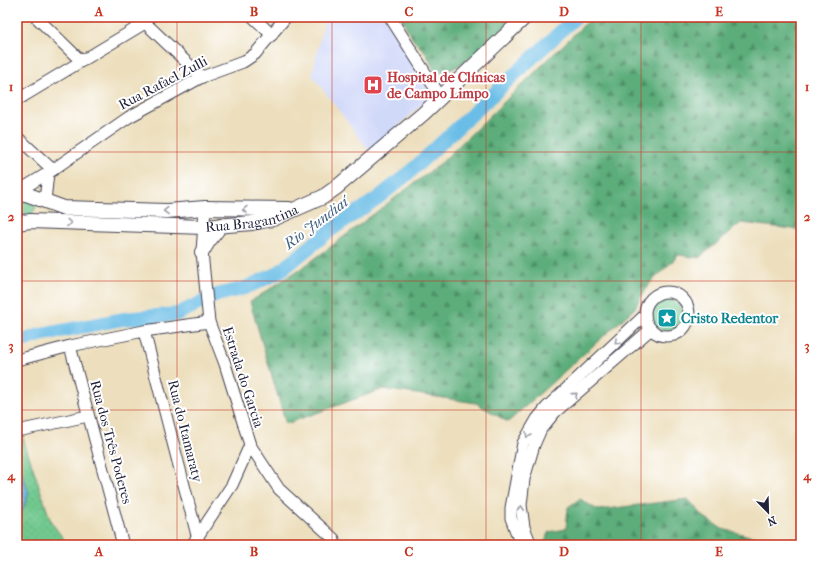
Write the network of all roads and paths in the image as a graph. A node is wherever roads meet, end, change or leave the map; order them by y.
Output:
1 (36, 17) edge
2 (253, 17) edge
3 (286, 17) edge
4 (390, 17) edge
5 (525, 17) edge
6 (142, 20) edge
7 (272, 35) junction
8 (81, 61) junction
9 (202, 76) junction
10 (440, 96) junction
11 (17, 100) edge
12 (17, 137) edge
13 (50, 171) junction
14 (17, 193) edge
15 (45, 201) junction
16 (205, 208) junction
17 (298, 208) junction
18 (23, 222) edge
19 (221, 225) junction
20 (204, 227) junction
21 (202, 252) junction
22 (645, 315) junction
23 (209, 322) junction
24 (651, 329) junction
25 (144, 331) junction
26 (70, 346) junction
27 (17, 360) edge
28 (88, 416) junction
29 (22, 430) dead end
30 (250, 445) junction
31 (520, 477) junction
32 (334, 539) dead end
33 (195, 542) edge
34 (123, 545) edge
35 (520, 545) edge
36 (530, 545) edge

1 - 8 street
2 - 7 street
3 - 7 street, Rua Rafael Zulli
4 - 10 street
5 - 10 main road
6 - 8 street
6 - 9 street
7 - 9 street, Rua Rafael Zulli
8 - 11 street
9 - 13 street, Rua Rafael Zulli
10 - 17 main road
12 - 13 street
13 - 14 street, Rua Rafael Zulli
13 - 15 street
14 - 15 main road, Rua Bragantina
16 -> 15 main road, Rua Bragantina
15 - 18 main road
17 -> 16 main road, Rua Bragantina
16 - 20 street, Estrada do Garcia
17 - 19 main road, Rua Bragantina
18 -> 20 main road, Rua Bragantina
19 - 20 main road, Rua Bragantina
19 - 21 main road
20 - 21 street, Estrada do Garcia
21 - 23 street, Estrada do Garcia
22 - 24 street
22 - 24 street
22 -> 31 street
23 - 25 street
23 - 30 street, Estrada do Garcia
31 -> 24 street
25 - 26 street
25 - 33 street, Rua do Itamaraty
26 - 27 street
26 - 28 street, Rua dos Três Poderes
28 - 29 street
28 - 34 street, Rua dos Três Poderes
30 - 32 street
30 - 33 street, Estrada do Garcia
31 - 35 street
36 -> 31 street

